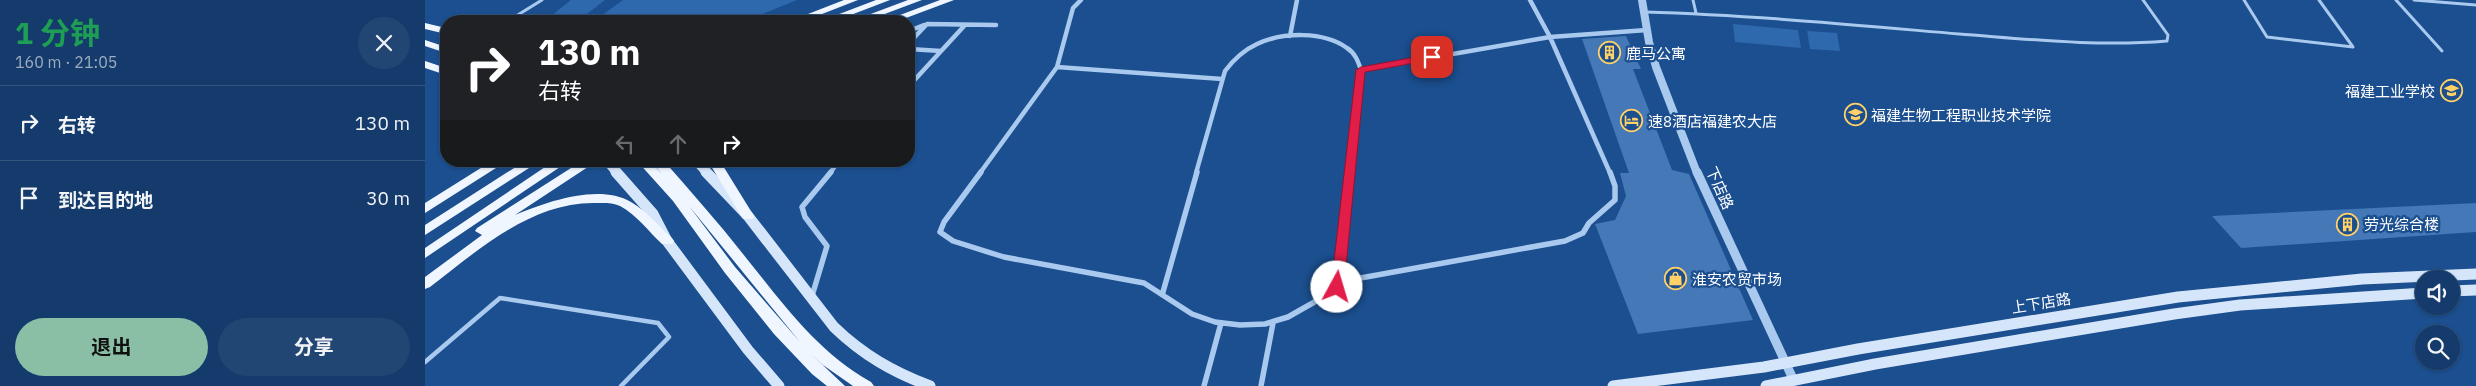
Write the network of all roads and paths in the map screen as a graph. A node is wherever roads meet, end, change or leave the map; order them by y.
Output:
1 (542, 0) edge
2 (853, 0) edge
3 (885, 0) edge
4 (917, 0) edge
5 (949, 0) edge
6 (1081, 0) edge
7 (1297, 0) edge
8 (1530, 0) edge
9 (1643, 0) edge
10 (1693, 0) edge
11 (2143, 0) edge
12 (2244, 0) edge
13 (2319, 0) edge
14 (2396, 0) edge
15 (2414, 0) edge
16 (2476, 6) edge
17 (1645, 12) junction
18 (1696, 13) junction
19 (518, 15) edge
20 (812, 15) edge
21 (843, 15) edge
22 (874, 15) edge
23 (906, 15) edge
24 (927, 24) junction
25 (965, 25) junction
26 (996, 25) dead end
27 (425, 26) edge
28 (915, 29) edge
29 (440, 30) edge
30 (1647, 30) junction
31 (1290, 36) junction
32 (915, 37) edge
33 (1550, 37) junction
34 (425, 43) edge
35 (440, 48) edge
36 (915, 49) edge
37 (425, 51) edge
38 (941, 51) junction
39 (2442, 52) dead end
40 (440, 56) edge
41 (425, 64) edge
42 (1057, 67) junction
43 (440, 70) edge
44 (1361, 70) junction
45 (915, 79) edge
46 (1222, 79) junction
47 (488, 167) edge
48 (525, 167) edge
49 (554, 167) edge
50 (581, 167) edge
51 (612, 167) edge
52 (649, 167) edge
53 (662, 167) edge
54 (701, 167) edge
55 (719, 167) edge
56 (834, 167) edge
57 (425, 209) edge
58 (748, 216) junction
59 (425, 231) edge
60 (667, 241) junction
61 (425, 254) edge
62 (2476, 274) edge
63 (425, 275) edge
64 (425, 284) edge
65 (1337, 287) junction
66 (2476, 290) edge
67 (2460, 291) edge
68 (1163, 292) junction
69 (2415, 294) edge
70 (812, 296) junction
71 (1221, 323) junction
72 (1273, 323) junction
73 (425, 362) edge
74 (1785, 364) junction
75 (1794, 381) junction
76 (621, 386) edge
77 (779, 386) edge
78 (837, 386) edge
79 (866, 386) edge
80 (930, 386) edge
81 (1204, 386) edge
82 (1261, 386) edge
83 (1613, 386) edge
84 (1766, 386) edge

1 - 19 lane
2 - 20 main road
3 - 21 main road
4 - 22 main road
5 - 23 main road
6 - 42 street
7 - 31 street
8 - 33 street
9 - 17 street, 下店路
10 - 18 lane
11 - 18 lane
12 - 13 lane
14 - 39 lane
15 - 16 lane
17 - 18 lane
17 - 30 street, 下店路
24 - 25 street
24 - 28 street
24 - 32 street
25 - 26 street
25 - 38 street
27 - 29 main road
30 - 33 street
30 - 74 street, 下店路
31 - 44 street
31 - 46 street
33 - 44 street
33 - 65 street
34 - 35 main road
36 - 38 street
37 - 40 main road
38 - 45 street
41 - 43 main road
42 - 46 street
42 - 68 street
44 - 65 street
46 - 68 street
47 - 57 main road
48 - 59 main road
49 - 61 main road
50 - 63 main road
51 - 60 main road
52 - 78 main road
53 - 79 main road
54 - 58 main road
55 - 58 main road
56 - 70 street
58 - 70 main road
60 - 64 main road
60 - 77 main road
62 - 74 main road, 上下店路
65 - 72 street
66 - 67 main road
68 - 71 street
69 - 75 main road
70 - 80 main road
71 - 72 street
71 - 81 street
72 - 82 street
73 - 76 lane
74 - 75 street, 下店路
74 - 83 main road, 上下店路
75 - 84 main road

